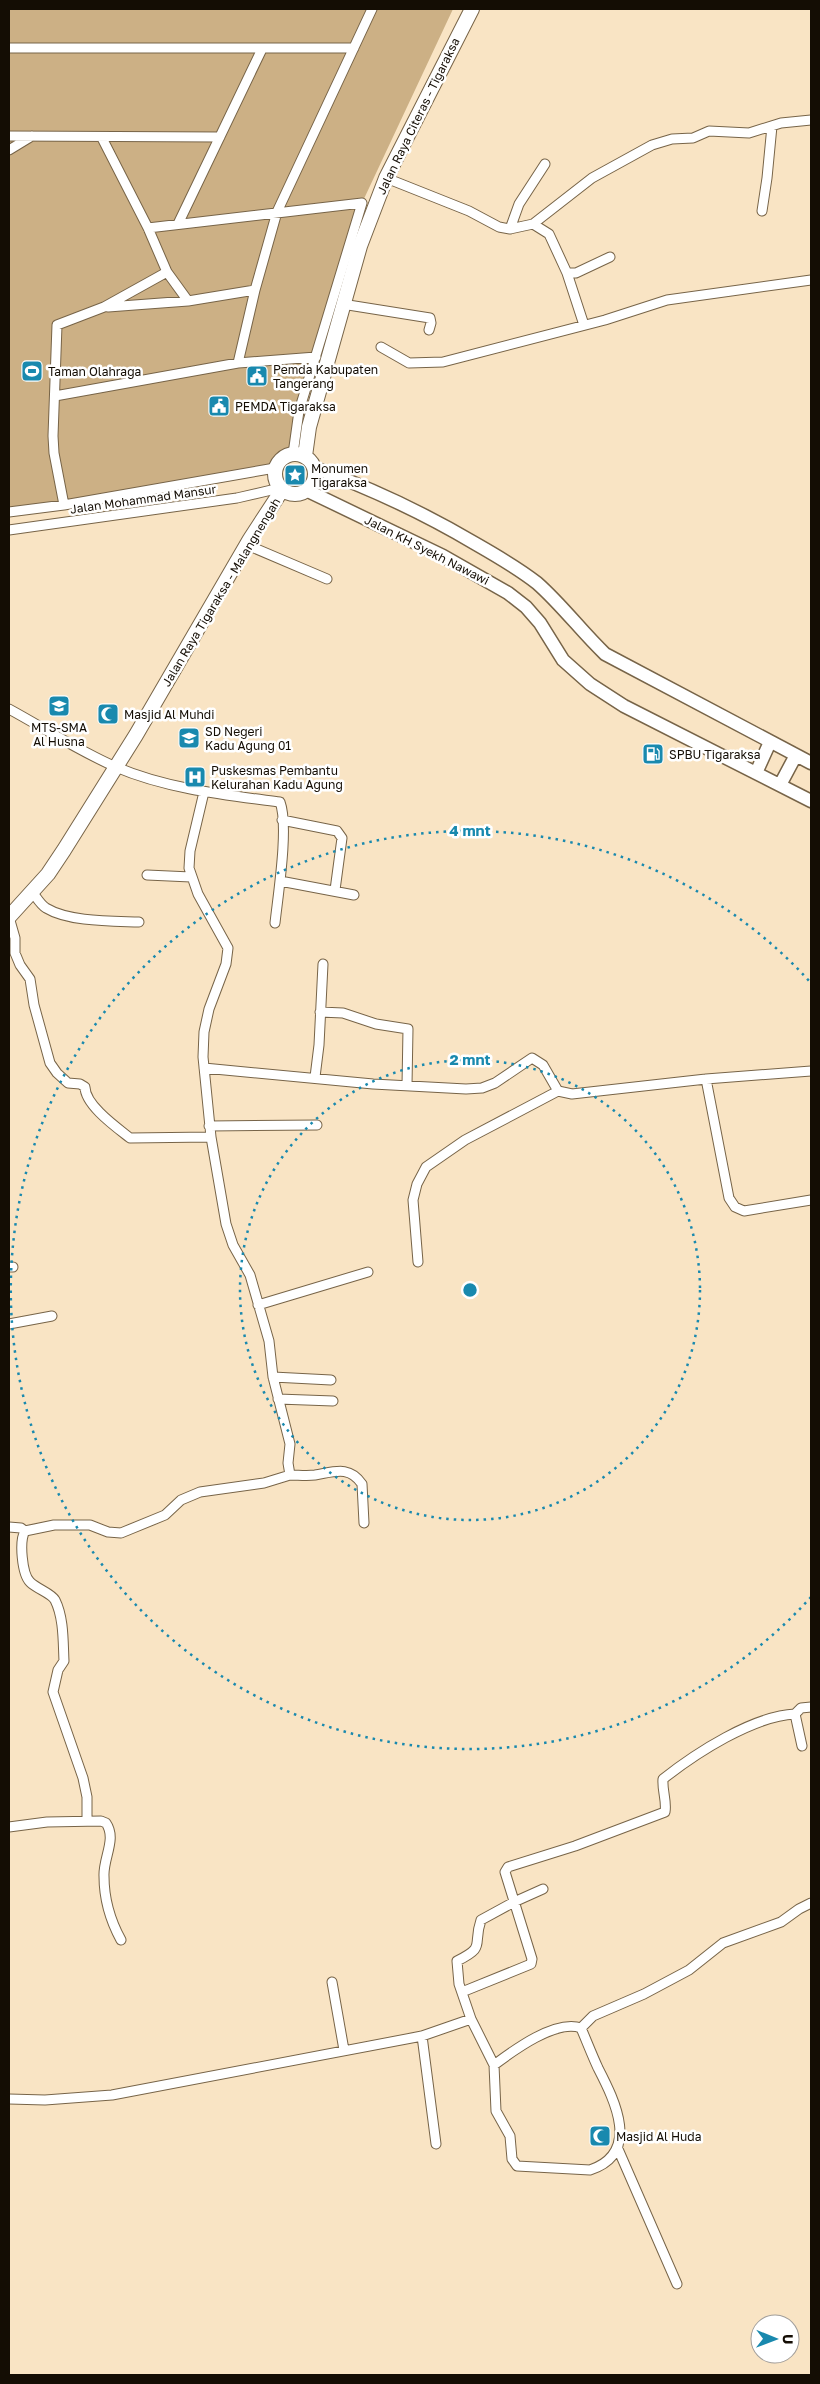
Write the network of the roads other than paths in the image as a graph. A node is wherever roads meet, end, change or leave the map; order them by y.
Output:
1 (372, 9) edge
2 (472, 9) edge
3 (9, 48) edge
4 (354, 48) junction
5 (262, 49) junction
6 (811, 120) edge
7 (772, 126) junction
8 (9, 136) edge
9 (32, 136) junction
10 (220, 137) junction
11 (102, 138) junction
12 (9, 150) edge
13 (545, 164) dead end
14 (386, 178) junction
15 (762, 211) dead end
16 (277, 212) junction
17 (178, 224) junction
18 (533, 224) junction
19 (148, 228) junction
20 (510, 229) junction
21 (610, 257) dead end
22 (167, 272) junction
23 (567, 273) junction
24 (811, 280) edge
25 (254, 290) junction
26 (188, 301) junction
27 (342, 304) junction
28 (104, 307) junction
29 (584, 325) junction
30 (429, 330) dead end
31 (381, 347) dead end
32 (316, 357) junction
33 (238, 362) junction
34 (55, 396) junction
35 (299, 455) junction
36 (275, 468) junction
37 (315, 468) junction
38 (281, 489) junction
39 (306, 490) junction
40 (64, 505) junction
41 (9, 512) edge
42 (9, 530) edge
43 (247, 545) junction
44 (327, 579) dead end
45 (9, 709) edge
46 (770, 742) junction
47 (796, 755) junction
48 (811, 763) edge
49 (116, 767) junction
50 (756, 773) junction
51 (780, 785) junction
52 (204, 792) junction
53 (811, 801) edge
54 (282, 820) junction
55 (148, 875) dead end
56 (191, 877) junction
57 (280, 881) junction
58 (335, 890) junction
59 (33, 892) junction
60 (354, 896) dead end
61 (9, 917) edge
62 (139, 922) dead end
63 (275, 924) dead end
64 (322, 964) dead end
65 (320, 1012) junction
66 (204, 1068) junction
67 (811, 1071) edge
68 (316, 1077) junction
69 (706, 1079) junction
70 (407, 1086) junction
71 (558, 1091) junction
72 (317, 1125) dead end
73 (210, 1126) junction
74 (211, 1137) junction
75 (811, 1200) edge
76 (418, 1262) dead end
77 (368, 1272) dead end
78 (258, 1305) junction
79 (52, 1316) dead end
80 (9, 1324) edge
81 (274, 1377) junction
82 (331, 1380) dead end
83 (278, 1399) junction
84 (333, 1401) dead end
85 (290, 1475) junction
86 (364, 1523) dead end
87 (9, 1527) edge
88 (25, 1531) junction
89 (811, 1707) edge
90 (795, 1714) junction
91 (802, 1746) dead end
92 (87, 1821) junction
93 (9, 1826) edge
94 (543, 1889) dead end
95 (514, 1902) junction
96 (811, 1903) edge
97 (120, 1940) dead end
98 (332, 1982) dead end
99 (462, 1992) junction
100 (471, 2020) junction
101 (581, 2028) junction
102 (422, 2036) junction
103 (344, 2050) junction
104 (494, 2064) junction
105 (9, 2099) edge
106 (436, 2144) dead end
107 (618, 2149) junction
108 (677, 2284) dead end

1 - 4 street
2 - 14 main road, Jalan Raya Citeras - Tigaraksa
3 - 5 street
4 - 5 street
4 - 16 street
5 - 10 street
6 - 7 street
7 - 15 street
7 - 18 street
8 - 9 street
9 - 11 street
9 - 12 street
10 - 11 street
10 - 17 street
11 - 19 street
13 - 20 street
14 - 20 street
14 - 27 main road, Jalan Raya Citeras - Tigaraksa
16 - 17 street
16 - 25 street
16 - 32 street
17 - 19 street
18 - 20 street
18 - 23 street
19 - 22 street
21 - 23 street
22 - 26 street
22 - 28 street
23 - 29 street
24 - 29 street
25 - 26 street
25 - 33 street
26 - 28 street
27 - 30 street
27 - 35 main road, Jalan Raya Citeras - Tigaraksa
28 - 34 street
29 - 31 street
32 - 33 street
32 - 35 street
33 - 34 street
34 - 40 street
35 - 36 main road
35 - 37 main road
36 - 38 main road
36 - 40 street, Jalan Mohammad Mansur
37 - 39 main road
37 - 46 main road
38 - 39 main road
38 - 42 street, Jalan Mohammad Mansur
38 - 43 main road, Jalan Raya Tigaraksa - Malangnengah
39 - 50 main road, Jalan KH Syekh Nawawi
40 - 41 street, Jalan Mohammad Mansur
43 - 44 street
43 - 49 main road, Jalan Raya Tigaraksa - Malangnengah
45 - 49 street
46 - 47 main road
46 - 50 main road
47 - 48 main road
47 - 51 main road
49 - 52 street
49 - 59 main road, Jalan Raya Tigaraksa - Malangnengah
50 - 51 main road, Jalan KH Syekh Nawawi
51 - 53 main road, Jalan KH Syekh Nawawi
52 - 54 street
52 - 56 street
54 - 57 street
54 - 58 street
55 - 56 street
56 - 66 street
57 - 58 street
57 - 63 street
58 - 60 street
59 - 61 main road, Jalan Raya Tigaraksa - Malangnengah
59 - 62 street
61 - 74 street
64 - 65 street
65 - 68 street
65 - 70 street
66 - 68 street
66 - 73 street
67 - 69 street
68 - 70 street
69 - 71 street
69 - 75 street
70 - 71 street
71 - 76 street
72 - 73 street
73 - 74 street
74 - 78 street
77 - 78 street
78 - 81 street
79 - 80 street
81 - 82 street
81 - 83 street
83 - 84 street
83 - 85 street
85 - 86 street
85 - 88 street
87 - 88 street
88 - 92 street
89 - 90 street
90 - 91 street
90 - 95 street
92 - 93 street
92 - 97 street
94 - 95 street
95 - 99 street
95 - 99 street
96 - 101 street
98 - 103 street
99 - 100 street
100 - 102 street
100 - 104 street
101 - 104 street
101 - 107 street
102 - 103 street
102 - 106 street
103 - 105 street
104 - 107 street
107 - 108 street

